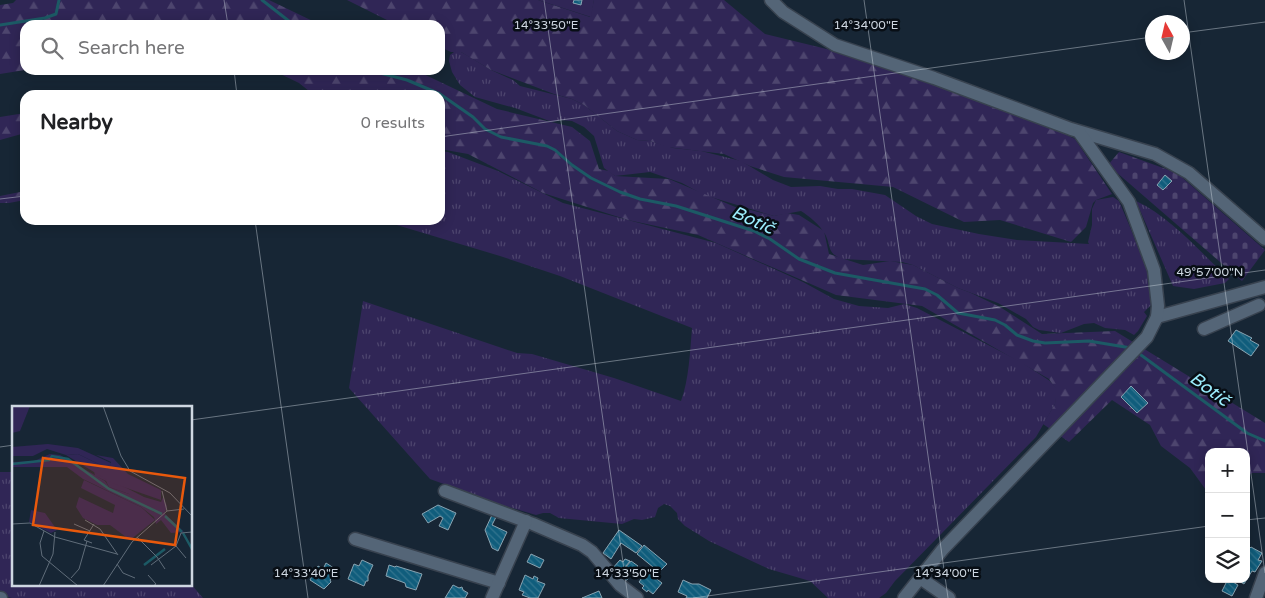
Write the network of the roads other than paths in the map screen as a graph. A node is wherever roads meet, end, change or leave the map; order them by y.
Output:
1 (771, 0) edge
2 (1079, 132) junction
3 (1265, 239) edge
4 (1259, 288) edge
5 (1262, 307) edge
6 (1157, 317) junction
7 (1204, 329) dead end
8 (445, 491) dead end
9 (526, 522) junction
10 (355, 538) dead end
11 (1265, 572) edge
12 (920, 578) junction
13 (499, 583) junction
14 (492, 598) edge
15 (637, 598) edge
16 (904, 598) edge
17 (949, 598) edge
18 (1256, 598) edge

1 - 2 street
2 - 3 street
2 - 6 street
4 - 5 street
4 - 6 street
5 - 7 street
6 - 12 street
8 - 9 street
9 - 13 street
9 - 15 street
10 - 13 street
11 - 18 street
12 - 16 street
12 - 17 street
13 - 14 street

